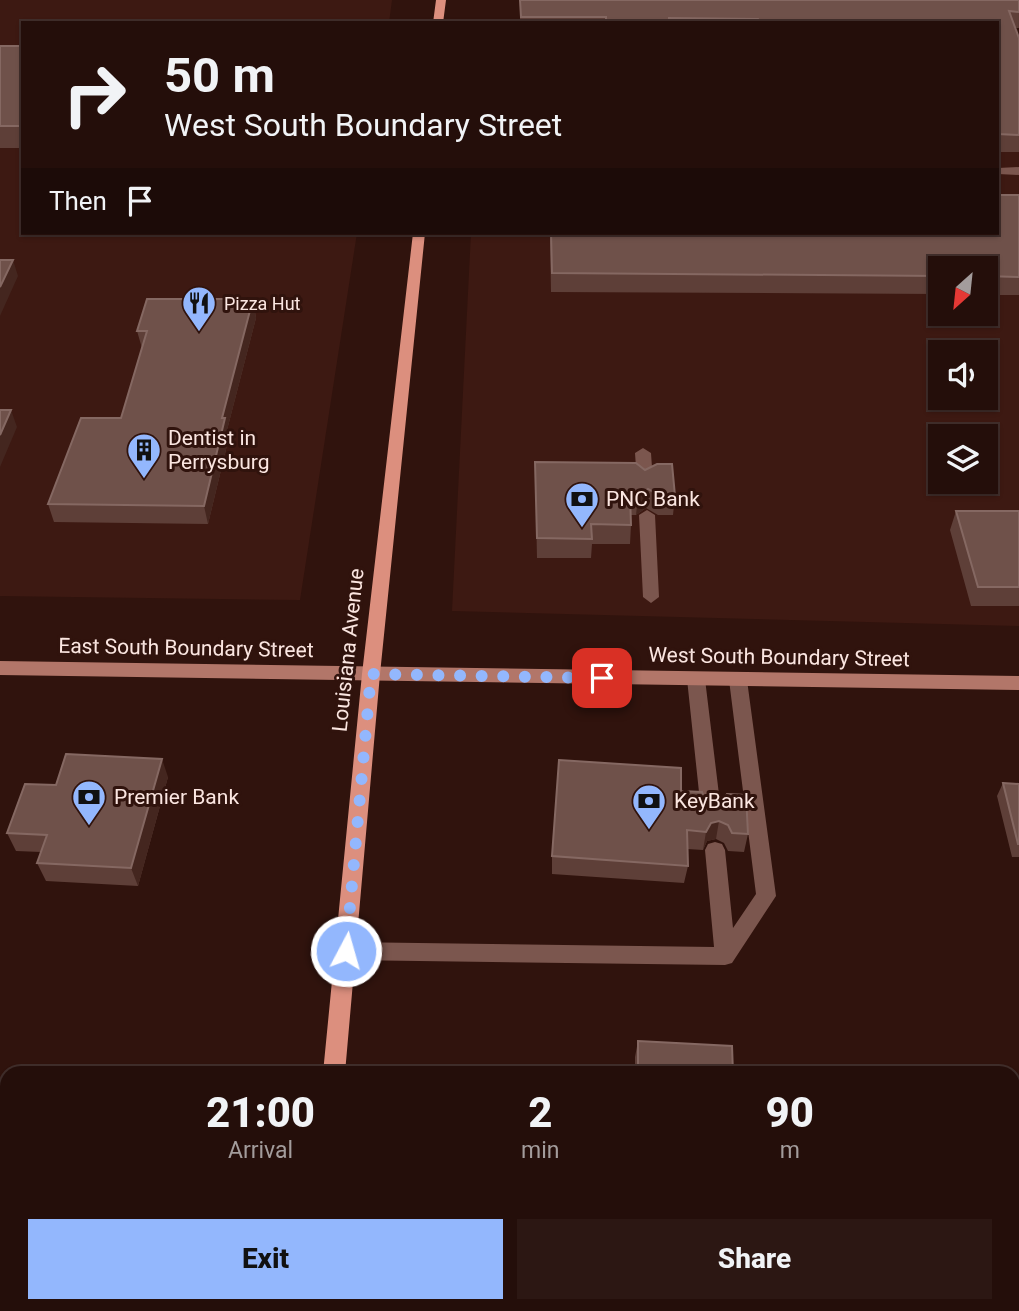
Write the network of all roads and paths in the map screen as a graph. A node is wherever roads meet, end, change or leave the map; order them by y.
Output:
1 (441, 0) edge
2 (438, 21) edge
3 (999, 171) edge
4 (1019, 171) edge
5 (419, 235) edge
6 (643, 453) dead end
7 (645, 482) edge
8 (647, 515) edge
9 (651, 597) dead end
10 (0, 668) edge
11 (371, 674) junction
12 (696, 679) junction
13 (738, 680) junction
14 (1019, 683) edge
15 (711, 811) edge
16 (715, 850) edge
17 (346, 951) junction
18 (725, 956) junction
19 (335, 1066) edge

1 - 2 main road
3 - 4 lane
5 - 11 main road, Louisiana Avenue
6 - 7 lane
8 - 9 lane
10 - 11 street, East South Boundary Street
11 - 12 street, West South Boundary Street
11 - 17 main road, Louisiana Avenue
12 - 13 street, West South Boundary Street
12 - 15 lane
13 - 14 street, West South Boundary Street
13 - 18 lane
16 - 18 lane
17 - 18 lane
17 - 19 main road, Louisiana Avenue

